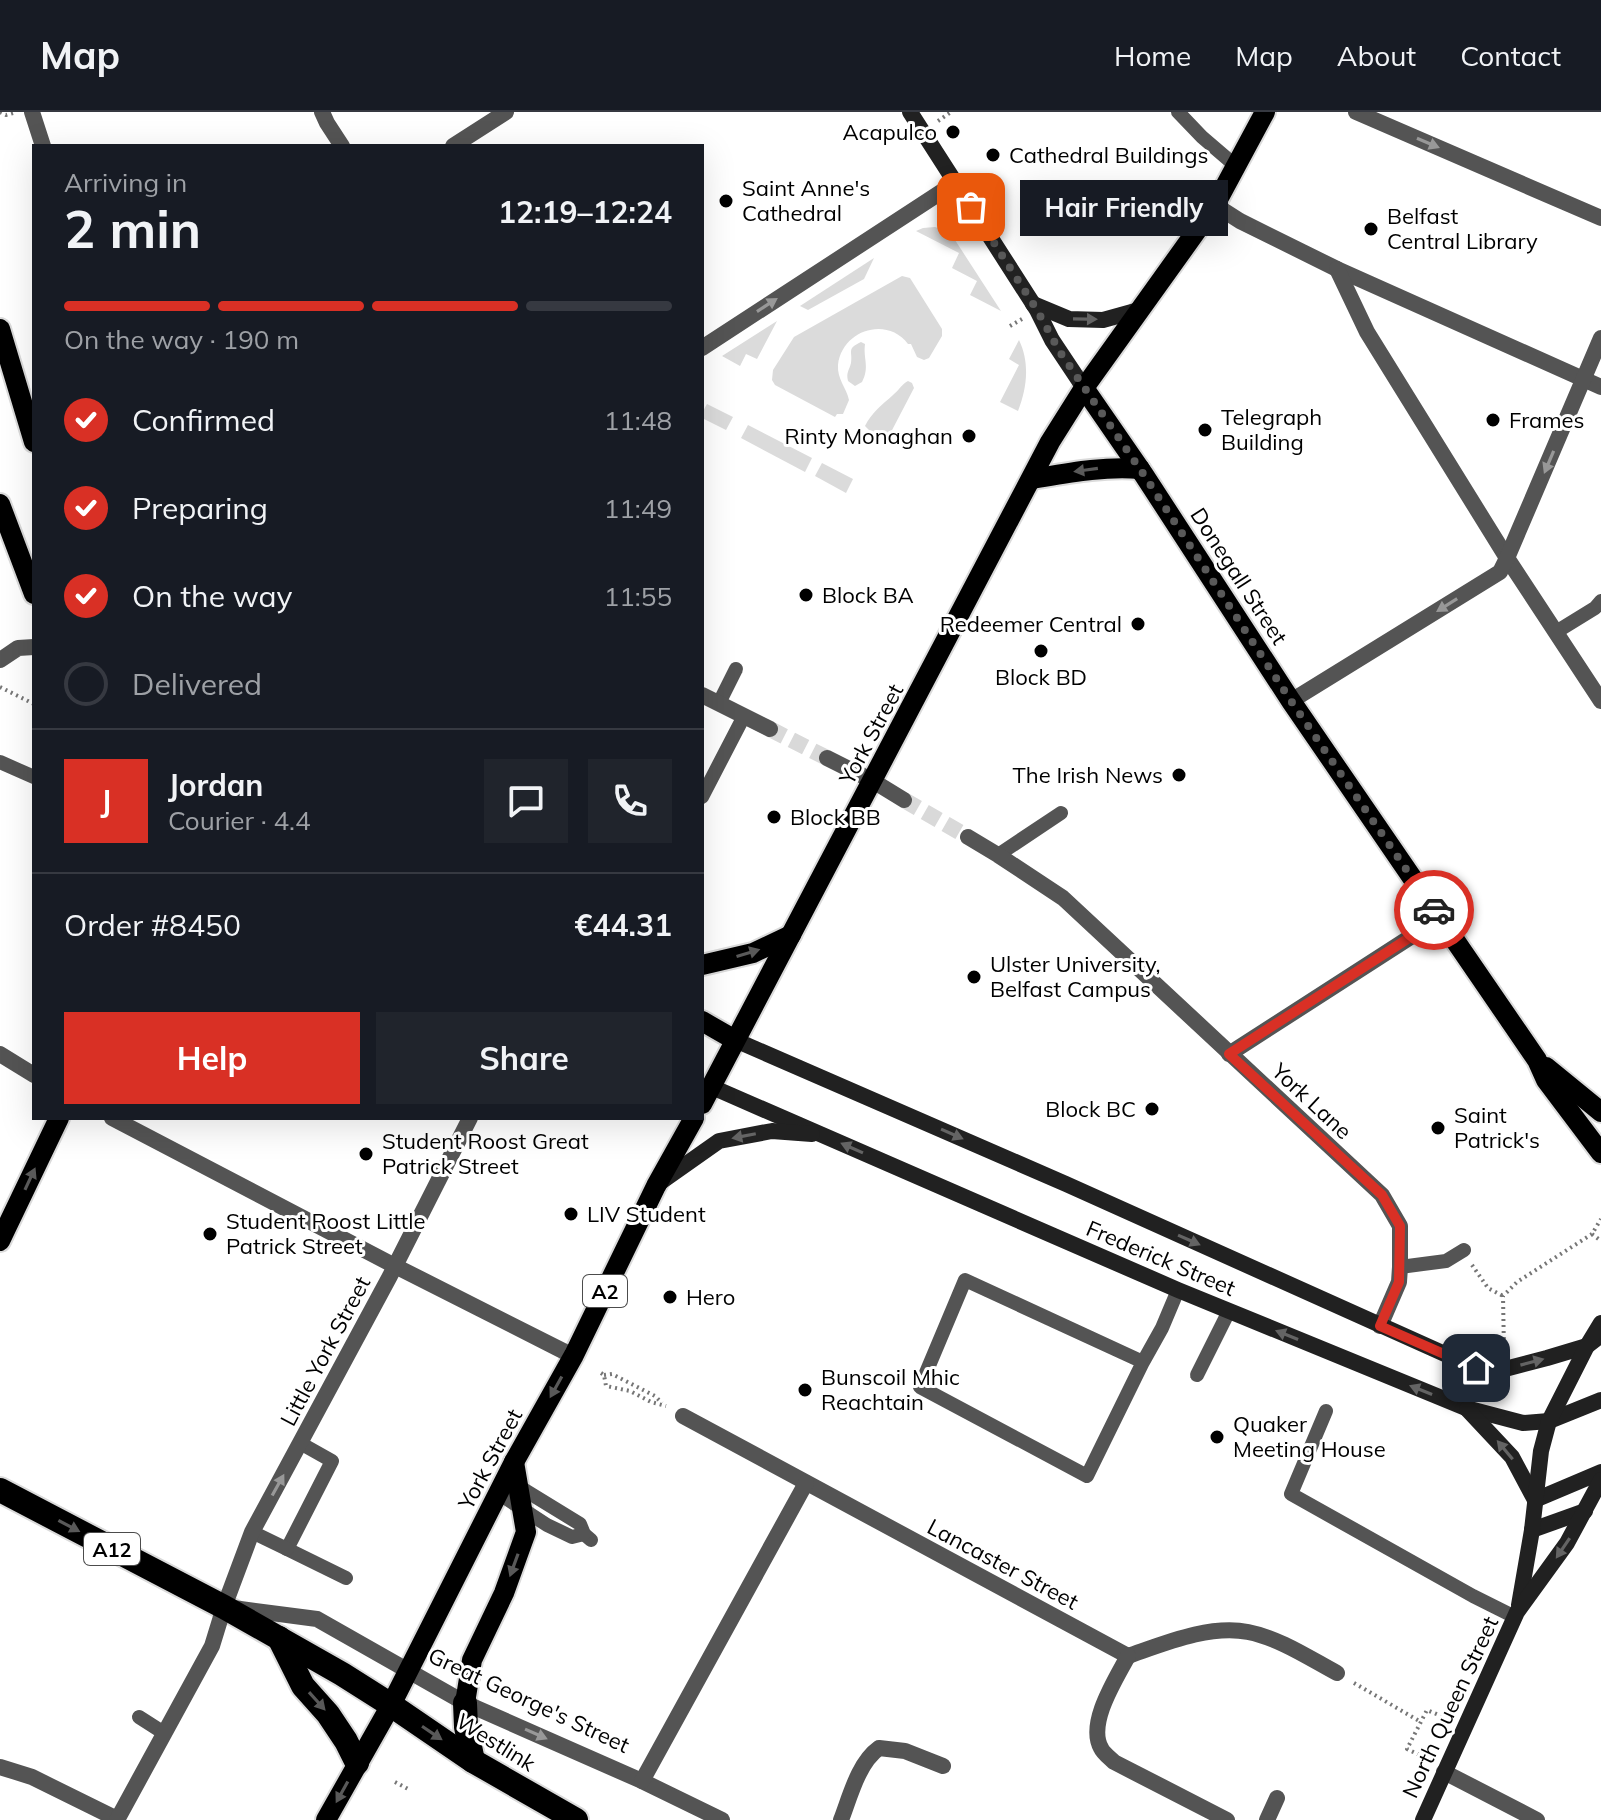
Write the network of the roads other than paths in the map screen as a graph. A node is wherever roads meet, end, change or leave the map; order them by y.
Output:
1 (32, 112) edge
2 (322, 112) edge
3 (506, 112) edge
4 (910, 112) edge
5 (1178, 112) edge
6 (1265, 112) edge
7 (1356, 112) edge
8 (42, 144) edge
9 (341, 144) edge
10 (456, 144) edge
11 (1237, 167) junction
12 (955, 183) junction
13 (1215, 205) junction
14 (1601, 218) edge
15 (1337, 269) junction
16 (1033, 304) junction
17 (1139, 310) junction
18 (0, 329) edge
19 (1601, 338) edge
20 (704, 347) edge
21 (1584, 379) junction
22 (1601, 387) edge
23 (1084, 388) junction
24 (32, 433) edge
25 (1140, 469) junction
26 (1032, 479) junction
27 (0, 504) edge
28 (1507, 558) junction
29 (32, 589) edge
30 (1601, 601) edge
31 (1556, 632) junction
32 (32, 647) edge
33 (0, 660) edge
34 (736, 669) dead end
35 (704, 696) edge
36 (1291, 701) junction
37 (1601, 701) edge
38 (719, 703) junction
39 (744, 716) junction
40 (770, 729) tunnel mouth
41 (827, 758) tunnel mouth
42 (0, 762) edge
43 (32, 776) edge
44 (873, 781) junction
45 (704, 793) edge
46 (904, 800) tunnel mouth
47 (1061, 813) dead end
48 (968, 837) tunnel mouth
49 (998, 855) junction
50 (1440, 918) junction
51 (791, 935) junction
52 (704, 965) edge
53 (704, 1022) edge
54 (735, 1040) junction
55 (0, 1054) edge
56 (1229, 1054) junction
57 (1537, 1060) junction
58 (32, 1074) edge
59 (705, 1091) edge
60 (1601, 1112) edge
61 (58, 1120) edge
62 (116, 1120) edge
63 (469, 1120) edge
64 (693, 1120) edge
65 (821, 1135) junction
66 (1601, 1153) edge
67 (656, 1186) junction
68 (0, 1241) edge
69 (1464, 1251) road end
70 (395, 1266) junction
71 (1400, 1267) junction
72 (1178, 1290) junction
73 (1229, 1311) junction
74 (1601, 1323) edge
75 (1380, 1326) junction
76 (1601, 1335) edge
77 (1587, 1346) junction
78 (573, 1356) junction
79 (1143, 1362) junction
80 (1197, 1375) dead end
81 (1601, 1400) edge
82 (1466, 1408) junction
83 (1326, 1411) dead end
84 (683, 1416) road end
85 (1549, 1421) junction
86 (300, 1443) junction
87 (514, 1462) junction
88 (1601, 1472) edge
89 (1601, 1480) edge
90 (806, 1483) junction
91 (518, 1486) junction
92 (0, 1490) edge
93 (498, 1493) junction
94 (1535, 1500) junction
95 (523, 1510) junction
96 (1585, 1511) junction
97 (1532, 1530) junction
98 (252, 1532) junction
99 (287, 1549) junction
100 (346, 1578) dead end
101 (224, 1607) junction
102 (1516, 1615) junction
103 (279, 1638) junction
104 (1128, 1656) junction
105 (408, 1672) junction
106 (1337, 1673) road end
107 (465, 1703) junction
108 (391, 1705) junction
109 (139, 1717) dead end
110 (164, 1733) junction
111 (473, 1761) junction
112 (357, 1763) junction
113 (943, 1766) dead end
114 (0, 1767) edge
115 (1445, 1770) junction
116 (642, 1781) junction
117 (1277, 1798) dead end
118 (117, 1819) edge
119 (326, 1820) edge
120 (576, 1820) edge
121 (722, 1820) edge
122 (841, 1820) edge
123 (1227, 1820) edge
124 (1267, 1820) edge
125 (1423, 1820) edge
126 (1537, 1820) edge

1 - 8 street
2 - 9 street
3 - 10 street
4 - 12 main road, Donegall Street
5 - 11 lane
6 - 11 main road, York Street
7 -> 14 street
11 - 13 main road, York Street
12 - 16 main road, Donegall Street
20 -> 12 street
13 - 15 street
13 - 17 main road, York Street
15 - 21 street
15 - 28 street
16 -> 17 main road
16 - 23 main road, Donegall Street
17 - 23 main road, York Street
18 - 24 main road
19 - 21 street
21 - 22 street
21 -> 28 street
23 - 25 main road, Donegall Street
23 - 26 main road, York Street
25 -> 26 main road
25 - 36 main road, Donegall Street
26 - 44 main road, York Street
27 - 29 main road
28 - 31 street
28 -> 36 street
30 - 31 lane
31 - 37 street
32 - 33 street
34 - 38 lane
35 - 38 street
36 - 50 main road, Donegall Street
38 - 39 street
39 - 40 street
39 - 45 lane
41 - 44 street
42 - 43 lane
44 - 46 street
44 - 51 main road, York Street
47 - 49 lane
48 - 49 street, York Lane
49 - 56 street, York Lane
50 - 56 street
50 - 57 main road, Donegall Street
52 -> 51 main road
51 - 54 main road, York Street
53 - 54 main road
54 - 59 main road, York Street
54 -> 75 main road, Frederick Street
55 - 58 street
56 - 71 street, York Lane
57 - 60 main road, Donegall Street
57 - 66 main road, Donegall Street
59 - 65 main road, Frederick Street
68 -> 61 main road
62 - 70 street
63 - 70 street, Little York Street
64 - 67 main road, York Street / A2
65 -> 67 main road
72 -> 65 main road, Frederick Street
67 - 78 main road, York Street / A2
69 - 71 lane
70 - 78 street
70 - 86 street, Little York Street
71 - 75 street, York Lane
72 - 73 main road, Frederick Street
72 - 79 lane
73 - 80 lane
82 -> 73 main road, Frederick Street
74 - 77 main road, North Queen Street
75 -> 77 main road, Frederick Street
76 - 77 main road
77 - 85 main road, North Queen Street
78 -> 87 main road, York Street / A2
79 - 79 lane
81 - 85 main road, Frederick Street
82 - 85 main road, Frederick Street
94 -> 82 main road
83 - 102 lane
84 - 90 street, Lancaster Street
85 - 94 main road, North Queen Street
98 -> 86 street, Little York Street
86 - 99 lane
87 - 91 main road
87 - 93 main road, York Street / A2
88 - 94 main road
89 - 96 main road, North Queen Street
90 - 104 street, Lancaster Street
90 - 116 street
91 - 95 main road
91 - 95 lane
92 -> 101 highway, Great George's Street / A12
93 - 95 lane
93 - 105 main road, York Street / A2
94 - 97 main road, North Queen Street
95 -> 107 main road
96 - 97 main road
96 -> 102 main road, North Queen Street
97 - 102 main road, North Queen Street
98 - 99 lane
98 - 101 street, Little York Street
99 - 100 lane
101 - 103 highway, Great George's Street / A12
101 - 105 street, Great George's Street
101 - 110 street, Little York Street
102 - 115 main road, North Queen Street
103 - 108 highway, Great George's Street / A12
103 -> 112 highway
104 - 106 street
104 - 123 street
105 - 107 street, Great George's Street
105 - 108 main road, York Street / A2
107 - 111 highway
107 -> 116 street, Great George's Street
108 -> 111 highway, Westlink / A12
108 - 112 main road, York Street / A2
109 - 110 lane
110 - 118 street, Little York Street
111 - 120 highway, Westlink / A12
112 -> 119 main road, York Street / A2
113 - 122 street
114 - 118 street
115 - 125 main road, North Queen Street
115 - 126 street
116 - 121 street, Great George's Street
117 - 124 street

